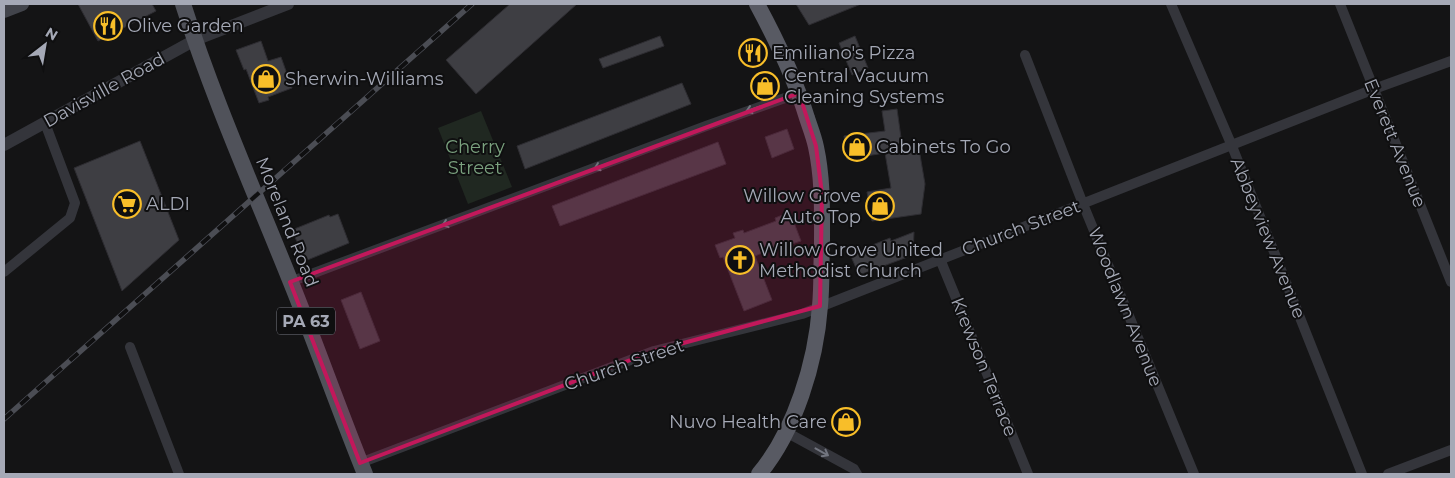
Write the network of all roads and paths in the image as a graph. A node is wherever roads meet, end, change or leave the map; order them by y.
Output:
1 (22, 4) edge
2 (176, 4) edge
3 (184, 4) edge
4 (288, 4) edge
5 (757, 4) edge
6 (1172, 4) edge
7 (1340, 4) edge
8 (4, 11) edge
9 (195, 40) junction
10 (1025, 55) dead end
11 (1451, 60) edge
12 (1374, 89) junction
13 (799, 92) junction
14 (45, 123) junction
15 (4, 145) edge
16 (1232, 146) junction
17 (1083, 204) junction
18 (940, 259) junction
19 (4, 272) edge
20 (290, 282) junction
21 (1451, 282) edge
22 (820, 306) junction
23 (130, 347) dead end
24 (786, 432) junction
25 (1451, 450) edge
26 (362, 469) edge
27 (180, 474) edge
28 (759, 474) edge
29 (857, 474) edge
30 (1028, 474) edge
31 (1194, 474) edge
32 (1362, 474) edge
33 (1388, 474) edge

1 - 8 main road
2 - 9 main road, PA 63
3 - 9 main road, PA 63
4 - 9 street, Davisville Road
5 - 13 highway
6 - 16 street, Abbeyview Avenue
7 - 12 street, Everett Avenue
9 - 14 street, Davisville Road
9 - 20 main road, Moreland Road / PA 63
10 - 17 street, Woodlawn Avenue
11 - 12 street, Church Street
12 - 16 street, Church Street
12 - 21 street, Everett Avenue
13 -> 20 street
13 - 22 highway
14 - 15 street, Davisville Road
14 - 19 street
16 - 17 street, Church Street
16 - 32 street, Abbeyview Avenue
17 - 18 street, Church Street
17 - 31 street, Woodlawn Avenue
18 - 22 street, Church Street
18 - 30 street, Krewson Terrace
20 - 26 main road, Moreland Road / PA 63
22 - 24 highway
22 - 26 street, Church Street
23 - 27 street
24 - 28 highway
24 -> 29 street
25 - 33 street

